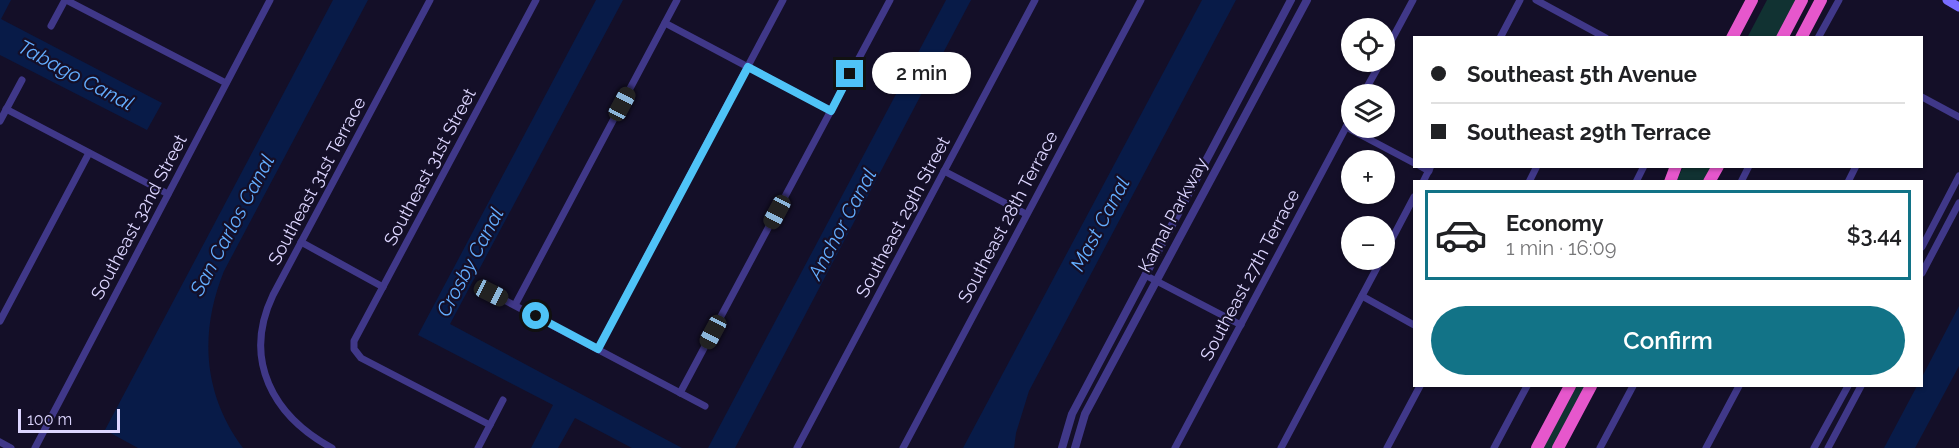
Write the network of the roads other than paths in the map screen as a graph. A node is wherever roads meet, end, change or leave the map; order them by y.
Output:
1 (65, 0) edge
2 (269, 0) edge
3 (430, 0) edge
4 (536, 0) edge
5 (677, 0) edge
6 (783, 0) edge
7 (890, 0) edge
8 (1035, 0) edge
9 (1141, 0) edge
10 (1291, 0) edge
11 (1307, 0) edge
12 (1413, 0) edge
13 (1520, 0) edge
14 (1536, 0) edge
15 (1752, 0) edge
16 (1759, 0) edge
17 (1802, 0) edge
18 (1810, 0) edge
19 (1821, 0) edge
20 (1839, 0) edge
21 (665, 23) junction
22 (51, 26) dead end
23 (1395, 34) edge
24 (1501, 36) edge
25 (1604, 36) edge
26 (1733, 36) edge
27 (1741, 36) edge
28 (1783, 36) edge
29 (1791, 36) edge
30 (1802, 36) edge
31 (1819, 36) edge
32 (748, 67) junction
33 (22, 80) dead end
34 (226, 83) junction
35 (1923, 98) edge
36 (6, 109) junction
37 (831, 111) junction
38 (1959, 117) edge
39 (0, 121) edge
40 (1341, 136) edge
41 (1367, 138) edge
42 (89, 153) junction
43 (1413, 162) edge
44 (944, 171) junction
45 (1959, 176) edge
46 (168, 194) junction
47 (1413, 199) edge
48 (1959, 203) edge
49 (1026, 214) junction
50 (1395, 233) edge
51 (301, 242) junction
52 (1923, 245) edge
53 (1376, 270) edge
54 (1923, 271) edge
55 (1145, 275) junction
56 (1156, 281) junction
57 (383, 287) junction
58 (491, 293) dead end
59 (1362, 296) junction
60 (515, 305) junction
61 (0, 321) edge
62 (1413, 324) edge
63 (1241, 325) junction
64 (598, 349) junction
65 (1419, 387) edge
66 (1526, 387) edge
67 (1569, 387) edge
68 (1590, 387) edge
69 (1632, 387) edge
70 (1738, 387) edge
71 (1847, 387) edge
72 (1861, 387) edge
73 (681, 393) junction
74 (503, 400) dead end
75 (705, 405) dead end
76 (490, 425) junction
77 (0, 442) edge
78 (11, 448) edge
79 (37, 448) edge
80 (332, 448) edge
81 (478, 448) edge
82 (797, 448) edge
83 (903, 448) edge
84 (1062, 448) edge
85 (1075, 448) edge
86 (1175, 448) edge
87 (1281, 448) edge
88 (1388, 448) edge
89 (1494, 448) edge
90 (1536, 448) edge
91 (1558, 448) edge
92 (1600, 448) edge
93 (1706, 448) edge
94 (1814, 448) edge
95 (1828, 448) edge

1 - 22 street
1 - 34 street
2 - 34 street, Southeast 32nd Street
3 - 51 street, Southeast 31st Terrace
4 - 57 street, Southeast 31st Street
5 - 21 street
6 - 32 street
7 - 37 street
8 - 44 street, Southeast 29th Street
9 - 49 street, Southeast 28th Terrace
10 - 55 street, Kamal Parkway
11 - 56 street, Kamal Parkway
12 - 23 street
13 - 24 street
14 - 25 street
15 - 26 highway
16 - 27 highway
17 - 28 highway
18 - 29 highway
19 - 30 highway
20 - 31 street
21 - 32 street
21 - 60 street
32 - 37 street
32 - 64 street
33 - 36 street
34 - 46 street, Southeast 32nd Street
35 - 38 street
36 - 39 street
36 - 42 street
37 - 73 street
40 - 63 street, Southeast 27th Terrace
41 - 43 street
42 - 46 street
42 - 61 street
44 - 49 street
44 - 82 street, Southeast 29th Street
45 - 52 street
46 - 79 street, Southeast 32nd Street
47 - 50 street
48 - 54 street
49 - 83 street, Southeast 28th Terrace
51 - 57 street
51 - 80 street, Southeast 31st Terrace
53 - 59 street
55 - 56 street
55 - 84 street, Kamal Parkway
56 - 63 street
56 - 85 street, Kamal Parkway
57 - 76 street, Southeast 31st Street
58 - 60 street
59 - 62 street
59 - 87 street
60 - 64 street
63 - 86 street, Southeast 27th Terrace
64 - 73 street
65 - 88 street
66 - 89 street
67 - 90 highway
68 - 91 highway
69 - 92 street
70 - 93 street
71 - 94 street
72 - 95 street
73 - 75 street
74 - 76 street
76 - 81 street
77 - 78 street

